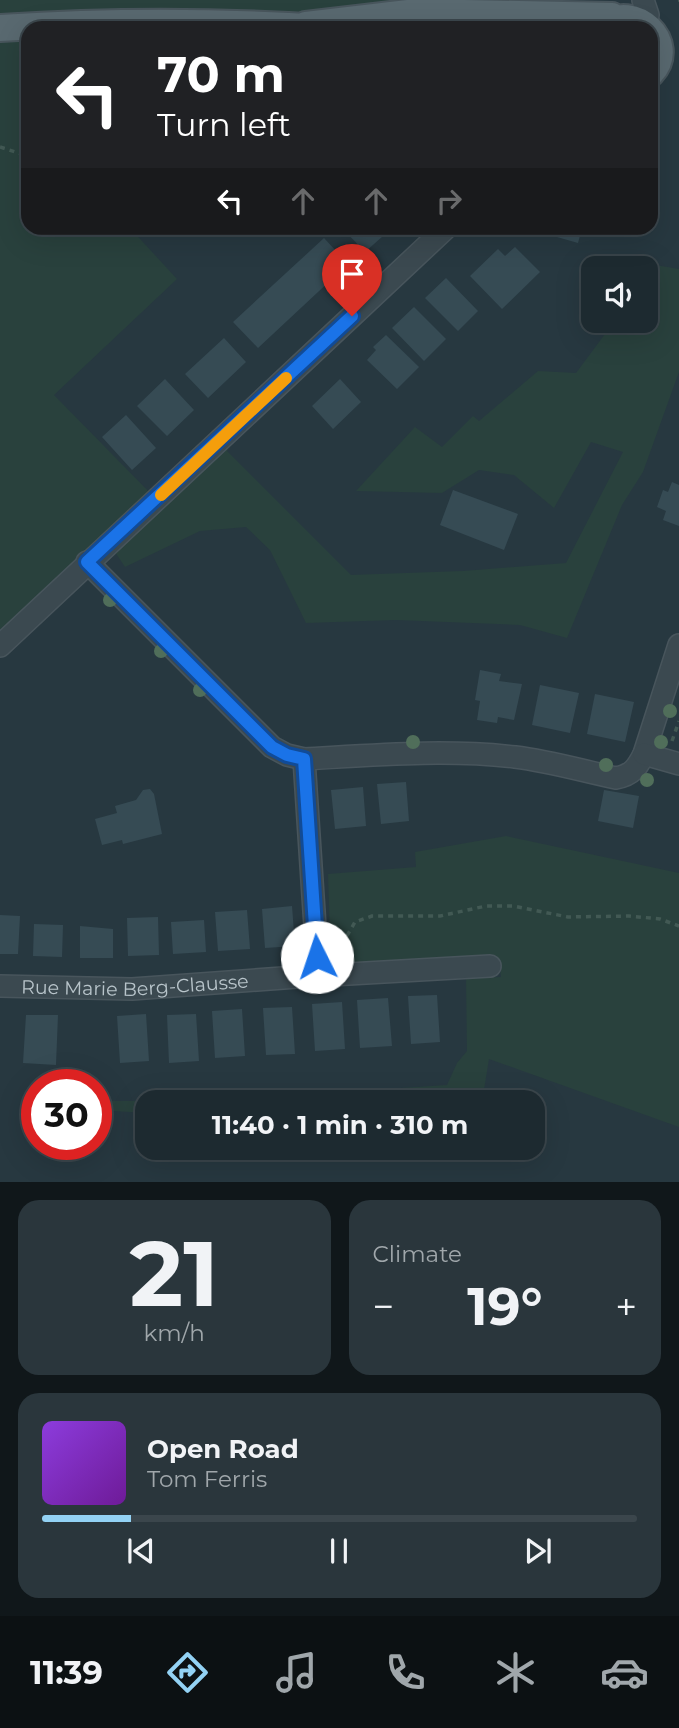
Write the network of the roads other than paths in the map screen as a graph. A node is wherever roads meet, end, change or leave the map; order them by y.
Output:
1 (657, 14) edge
2 (352, 21) edge
3 (588, 21) edge
4 (609, 21) edge
5 (21, 27) edge
6 (0, 28) edge
7 (672, 49) edge
8 (658, 65) edge
9 (438, 235) edge
10 (87, 562) junction
11 (679, 645) edge
12 (0, 646) edge
13 (644, 754) junction
14 (304, 759) junction
15 (679, 764) edge
16 (490, 967) dead end
17 (311, 971) junction
18 (0, 986) edge

1 - 4 main road
1 - 7 main road
2 - 3 main road
5 - 6 main road
7 - 8 main road
9 - 10 street
10 - 12 street
10 - 14 street
11 - 13 street
13 - 14 street
13 - 15 street
14 - 17 street
16 - 17 street, Rue Marie Berg-Clausse
17 - 18 street, Rue Marie Berg-Clausse

